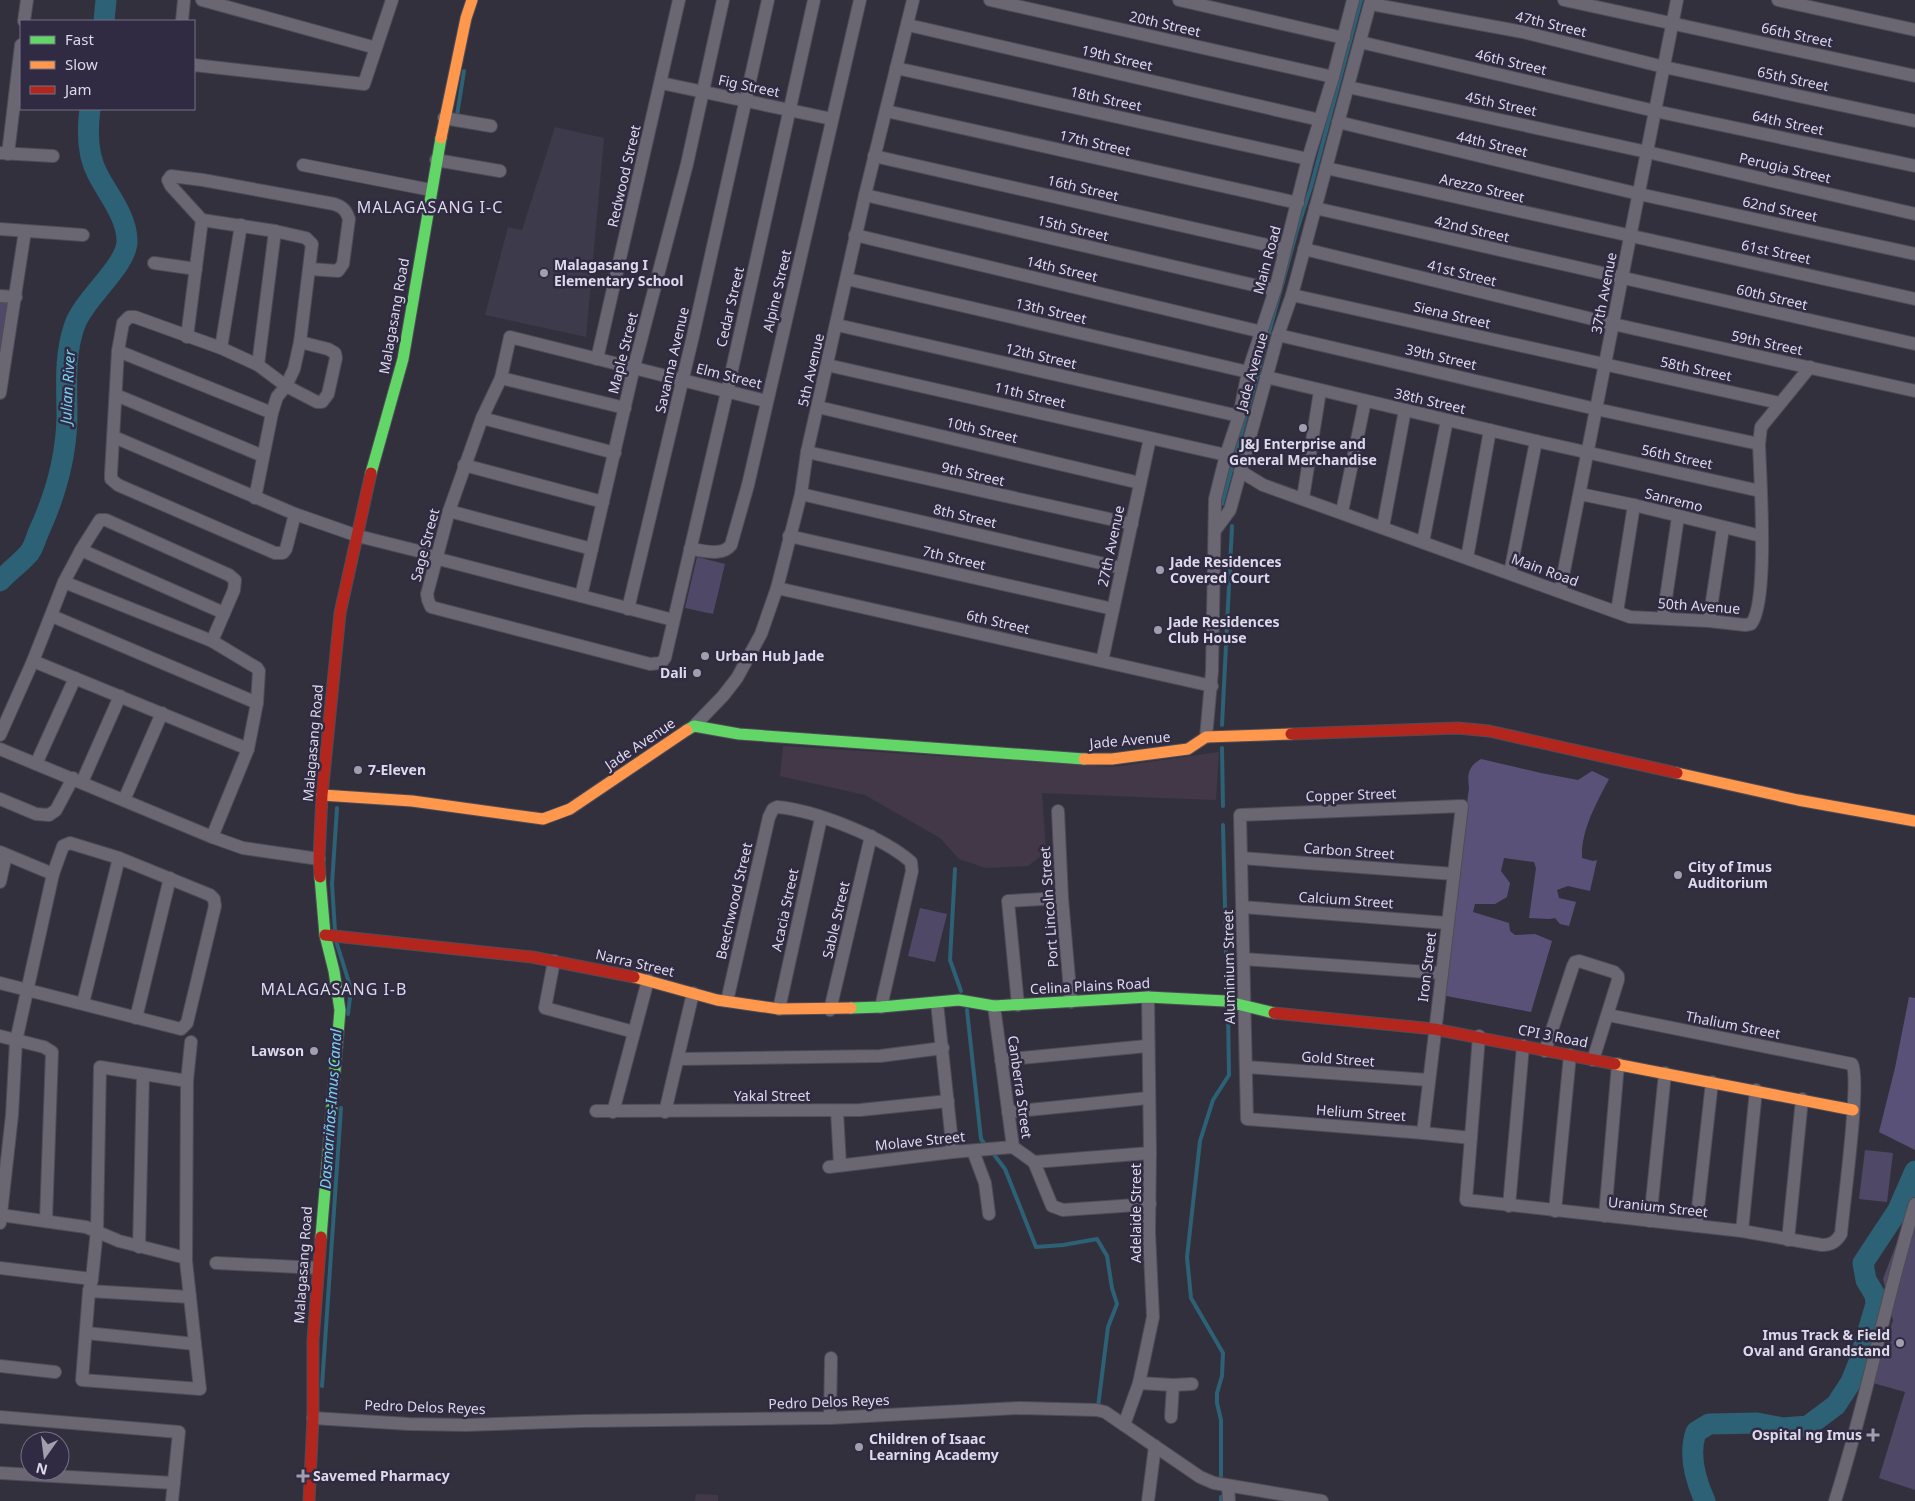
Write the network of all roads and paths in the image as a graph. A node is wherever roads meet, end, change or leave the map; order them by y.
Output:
1 (27, 0) edge
2 (184, 0) edge
3 (202, 0) edge
4 (472, 0) edge
5 (678, 0) edge
6 (723, 0) edge
7 (768, 0) edge
8 (814, 0) edge
9 (860, 0) edge
10 (913, 0) edge
11 (990, 0) edge
12 (1179, 0) edge
13 (1353, 0) edge
14 (1564, 0) edge
15 (1677, 0) edge
16 (1778, 0) edge
17 (388, 1) edge
18 (1371, 2) edge
19 (24, 20) edge
20 (182, 20) edge
21 (908, 25) junction
22 (1672, 25) junction
23 (1915, 30) edge
24 (1344, 38) junction
25 (1360, 42) junction
26 (376, 48) junction
27 (20, 51) edge
28 (195, 65) edge
29 (1664, 67) junction
30 (896, 68) junction
31 (1915, 76) edge
32 (1333, 77) junction
33 (661, 83) junction
34 (1348, 88) junction
35 (703, 92) junction
36 (746, 101) junction
37 (790, 110) junction
38 (886, 111) junction
39 (1656, 111) junction
40 (444, 118) junction
41 (832, 119) junction
42 (1320, 120) junction
43 (1915, 121) edge
44 (1338, 122) junction
45 (491, 126) dead end
46 (1647, 152) junction
47 (4, 153) edge
48 (53, 156) dead end
49 (874, 156) junction
50 (1308, 159) junction
51 (436, 160) junction
52 (303, 165) dead end
53 (1915, 166) edge
54 (1326, 168) junction
55 (500, 171) dead end
56 (431, 190) junction
57 (1639, 194) junction
58 (865, 195) junction
59 (1298, 203) junction
60 (1314, 208) junction
61 (1915, 214) edge
62 (202, 220) junction
63 (241, 225) junction
64 (0, 229) edge
65 (25, 231) junction
66 (275, 231) junction
67 (83, 235) dead end
68 (855, 235) junction
69 (1631, 236) junction
70 (1285, 249) junction
71 (1304, 250) junction
72 (1915, 254) edge
73 (154, 263) dead end
74 (196, 269) junction
75 (310, 269) junction
76 (847, 279) junction
77 (1622, 279) junction
78 (1275, 290) junction
79 (1292, 295) junction
80 (0, 296) edge
81 (16, 297) junction
82 (1915, 299) edge
83 (1613, 324) junction
84 (837, 325) junction
85 (1262, 332) junction
86 (1278, 335) junction
87 (187, 337) junction
88 (300, 342) junction
89 (1915, 344) edge
90 (221, 348) junction
91 (118, 350) junction
92 (597, 359) junction
93 (258, 365) junction
94 (1606, 365) junction
95 (827, 366) junction
96 (634, 367) junction
97 (1810, 367) junction
98 (1248, 372) junction
99 (501, 378) junction
100 (1266, 378) junction
101 (683, 380) junction
102 (286, 386) junction
103 (0, 390) edge
104 (1320, 391) junction
105 (1915, 391) edge
106 (727, 392) junction
107 (116, 395) junction
108 (766, 401) junction
109 (1365, 401) junction
110 (1779, 403) junction
111 (818, 407) junction
112 (625, 408) junction
113 (1596, 409) junction
114 (1405, 410) junction
115 (272, 413) junction
116 (1239, 416) junction
117 (482, 418) junction
118 (1447, 420) junction
119 (1490, 430) junction
120 (114, 437) junction
121 (1150, 438) junction
122 (1536, 441) junction
123 (1759, 444) junction
124 (807, 452) junction
125 (615, 453) junction
126 (1588, 453) junction
127 (264, 456) junction
128 (1226, 456) junction
129 (464, 465) junction
130 (1240, 471) junction
131 (1140, 483) junction
132 (1760, 491) junction
133 (801, 494) junction
134 (1580, 494) junction
135 (256, 498) junction
136 (1303, 498) junction
137 (603, 502) junction
138 (1634, 505) junction
139 (448, 511) junction
140 (1342, 512) junction
141 (295, 514) junction
142 (1678, 517) junction
143 (1132, 524) junction
144 (1384, 527) junction
145 (1723, 528) junction
146 (1216, 529) junction
147 (789, 536) junction
148 (1761, 536) junction
149 (357, 539) junction
150 (1424, 542) junction
151 (592, 549) junction
152 (690, 549) junction
153 (80, 550) junction
154 (435, 558) junction
155 (1467, 558) junction
156 (1122, 568) junction
157 (1510, 573) junction
158 (64, 582) junction
159 (777, 588) junction
160 (1560, 591) junction
161 (581, 596) junction
162 (628, 609) junction
163 (1113, 609) junction
164 (1617, 612) junction
165 (224, 613) junction
166 (52, 616) junction
167 (1663, 618) junction
168 (673, 620) junction
169 (1709, 621) junction
170 (212, 641) junction
171 (33, 661) junction
172 (1102, 661) junction
173 (76, 678) junction
174 (1212, 686) junction
175 (120, 696) junction
176 (257, 704) junction
177 (162, 713) junction
178 (694, 726) junction
179 (0, 735) edge
180 (1206, 737) junction
181 (0, 749) edge
182 (248, 749) junction
183 (36, 764) junction
184 (77, 780) junction
185 (322, 796) junction
186 (0, 799) edge
187 (124, 800) junction
188 (1462, 806) joint
189 (1058, 811) dead end
190 (1240, 815) joint
191 (821, 818) junction
192 (1915, 821) edge
193 (871, 836) junction
194 (212, 837) junction
195 (3, 853) edge
196 (119, 858) junction
197 (1241, 858) junction
198 (320, 859) junction
199 (53, 874) junction
200 (1454, 874) junction
201 (170, 878) junction
202 (0, 882) edge
203 (1062, 898) junction
204 (1242, 907) junction
205 (1448, 922) junction
206 (325, 935) junction
207 (1244, 958) junction
208 (554, 961) junction
209 (1441, 973) junction
210 (648, 980) junction
211 (0, 983) edge
212 (26, 991) junction
213 (693, 993) junction
214 (1148, 997) junction
215 (726, 1001) junction
216 (1071, 1002) junction
217 (83, 1003) junction
218 (937, 1003) junction
219 (1018, 1005) junction
220 (994, 1006) junction
221 (881, 1007) junction
222 (1244, 1007) junction
223 (779, 1010) junction
224 (830, 1010) junction
225 (1608, 1015) junction
226 (136, 1018) junction
227 (1434, 1029) junction
228 (634, 1032) junction
229 (0, 1036) edge
230 (1478, 1036) junction
231 (16, 1041) junction
232 (191, 1042) dead end
233 (1148, 1046) junction
234 (1523, 1046) junction
235 (943, 1048) junction
236 (1545, 1050) junction
237 (1570, 1055) junction
238 (679, 1059) junction
239 (1001, 1060) junction
240 (1593, 1060) junction
241 (1618, 1064) junction
242 (1246, 1067) junction
243 (1665, 1073) junction
244 (143, 1075) junction
245 (1428, 1080) junction
246 (187, 1081) junction
247 (1712, 1082) junction
248 (1756, 1090) junction
249 (1148, 1098) junction
250 (1802, 1099) junction
251 (948, 1101) junction
252 (1853, 1110) junction
253 (596, 1111) dead end
254 (837, 1111) junction
255 (613, 1112) junction
256 (666, 1112) junction
257 (1008, 1112) junction
258 (6, 1114) edge
259 (1247, 1119) joint
260 (1423, 1133) junction
261 (1471, 1138) junction
262 (1013, 1147) junction
263 (973, 1151) junction
264 (953, 1152) junction
265 (1150, 1153) junction
266 (1034, 1162) junction
267 (1150, 1204) junction
268 (1915, 1204) edge
269 (1509, 1206) junction
270 (1555, 1211) junction
271 (989, 1214) dead end
272 (1605, 1216) junction
273 (0, 1219) edge
274 (46, 1220) junction
275 (1650, 1221) junction
276 (1696, 1226) junction
277 (97, 1230) junction
278 (1742, 1231) junction
279 (1788, 1240) junction
280 (139, 1247) junction
281 (186, 1258) junction
282 (216, 1263) dead end
283 (0, 1268) edge
284 (318, 1268) junction
285 (91, 1285) junction
286 (190, 1297) junction
287 (86, 1333) junction
288 (195, 1344) junction
289 (832, 1358) dead end
290 (0, 1366) edge
291 (55, 1372) dead end
292 (1139, 1383) junction
293 (1192, 1384) dead end
294 (1172, 1385) junction
295 (0, 1417) edge
296 (313, 1418) junction
297 (830, 1418) junction
298 (1171, 1418) dead end
299 (1124, 1425) junction
300 (1155, 1446) junction
301 (0, 1473) edge
302 (174, 1483) junction
303 (1228, 1486) junction
304 (172, 1501) edge
305 (309, 1501) edge
306 (1148, 1501) edge
307 (1229, 1501) edge
308 (1322, 1501) edge
309 (1835, 1501) edge

1 - 19 street
2 - 20 street
3 - 26 street
4 - 40 street, Malagasang Road
5 - 33 street, Redwood Street
6 - 35 street, Maple Street
7 - 36 street, Savanna Avenue
8 - 37 street, Cedar Street
9 - 41 street, Alpine Street
10 - 21 street, 5th Avenue
11 - 32 street, 20th Street
12 - 24 street
13 - 24 street, Main Road
14 - 22 street, 66th Street
15 - 22 street, 37th Avenue
16 - 23 street
17 - 26 street
18 - 25 street, Jade Avenue
18 - 29 street, 47th Street
21 - 30 street, 5th Avenue
21 - 42 street, 19th Street
22 - 29 street, 37th Avenue
22 - 31 street, 66th Street
24 - 32 street, Main Road
25 - 34 street, Jade Avenue
25 - 39 street, 46th Street
26 - 28 street
27 - 47 street
29 - 39 street, 37th Avenue
29 - 43 street, 65th Street
30 - 38 street, 5th Avenue
30 - 50 street, 18th Street
32 - 42 street, Main Road
33 - 35 street, Fig Street
33 - 92 street, Redwood Street
34 - 44 street, Jade Avenue
34 - 46 street, 45th Street
35 - 36 street, Fig Street
35 - 96 street, Maple Street
36 - 37 street, Fig Street
36 - 101 street, Savanna Avenue
37 - 41 street, Fig Street
37 - 106 street, Cedar Street
38 - 49 street, 5th Avenue
38 - 59 street, 17th Street
39 - 46 street, 37th Avenue
39 - 53 street, 64th Street
40 - 45 street
40 - 51 street, Malagasang Road
41 - 108 street, Alpine Street
42 - 50 street, Main Road
44 - 54 street, Jade Avenue
44 - 57 street, 44th Street
46 - 57 street, 37th Avenue
46 - 61 street, Perugia Street
47 - 48 street
49 - 58 street, 5th Avenue
49 - 70 street, 16th Street
50 - 59 street, Main Road
51 - 55 street
51 - 56 street, Malagasang Road
52 - 56 street
54 - 60 street, Jade Avenue
54 - 69 street, Arezzo Street
56 - 149 street, Malagasang Road
57 - 69 street, 37th Avenue
57 - 72 street, 62nd Street
58 - 68 street, 5th Avenue
58 - 78 street, 15th Street
59 - 70 street, Main Road
60 - 71 street, Jade Avenue
60 - 77 street, 42nd Street
62 - 63 street
62 - 74 street
62 - 75 street
63 - 66 street
63 - 90 street
64 - 65 street
65 - 67 street
65 - 81 street
66 - 75 street
66 - 93 street
68 - 76 street, 5th Avenue
68 - 85 street, 14th Street
69 - 77 street, 37th Avenue
69 - 82 street, 61st Street
70 - 78 street, Main Road
71 - 79 street, Jade Avenue
71 - 83 street, 41st Street
73 - 74 street
74 - 87 street
75 - 88 street
76 - 84 street, 5th Avenue
76 - 98 street, 13th Street
77 - 83 street, 37th Avenue
77 - 89 street, 60th Street
78 - 85 street, Main Road
79 - 86 street, Jade Avenue
79 - 94 street, Siena Street
80 - 81 street
81 - 103 street
83 - 94 street, 37th Avenue
83 - 97 street, 59th Street
84 - 95 street, 5th Avenue
84 - 116 street, 12th Street
85 - 98 street, Main Road
86 - 100 street, Jade Avenue
86 - 113 street, 39th Street
87 - 90 street
87 - 91 street
88 - 102 street
88 - 102 street
90 - 93 street
91 - 107 street
91 - 115 street
92 - 96 street, Elm Street
92 - 99 street, Sage Street
93 - 102 street
94 - 110 street, 58th Street
94 - 113 street, 37th Avenue
95 - 111 street, 5th Avenue
95 - 121 street, 11th Street
96 - 101 street, Elm Street
96 - 112 street, Maple Street
97 - 105 street, 59th Street
97 - 110 street
98 - 116 street, Main Road
99 - 112 street
99 - 117 street, Sage Street
100 - 104 street, 38th Street
100 - 130 street, Jade Avenue
101 - 106 street, Elm Street
101 - 162 street, Savanna Avenue
102 - 115 street
104 - 109 street, 38th Street
104 - 136 street
106 - 108 street, Elm Street
106 - 152 street, Cedar Street
107 - 120 street
107 - 127 street
108 - 152 street, Alpine Street
109 - 114 street, 38th Street
109 - 140 street
110 - 123 street
111 - 124 street, 5th Avenue
111 - 131 street, 10th Street
112 - 125 street, Maple Street
113 - 123 street, 39th Street
113 - 126 street, 37th Avenue
114 - 118 street, 38th Street
114 - 144 street
115 - 127 street
116 - 128 street, Main Road
117 - 125 street
117 - 129 street, Sage Street
118 - 119 street, 38th Street
118 - 150 street
119 - 122 street, 38th Street
119 - 155 street
120 - 135 street
120 - 141 street
121 - 128 street, 11th Street
121 - 131 street, 27th Avenue
122 - 126 street, 38th Street
122 - 157 street
123 - 132 street
124 - 133 street, 5th Avenue
124 - 143 street, 9th Street
125 - 137 street, Maple Street
126 - 132 street, 56th Street
126 - 134 street, 37th Avenue
127 - 135 street
128 - 146 street, Main Road
129 - 137 street
129 - 139 street, Sage Street
130 - 136 street, Main Road
130 - 146 street, Jade Avenue
131 - 143 street, 27th Avenue
132 - 148 street
133 - 147 street, 5th Avenue
133 - 156 street, 8th Street
134 - 138 street, Sanremo
134 - 160 street, 37th Avenue
135 - 141 street
136 - 140 street, Main Road
137 - 151 street, Maple Street
138 - 142 street, Sanremo
138 - 164 street
139 - 151 street
139 - 154 street, Sage Street
140 - 144 street, Main Road
141 - 149 street
142 - 145 street, Sanremo
142 - 167 street
143 - 156 street, 27th Avenue
144 - 150 street, Main Road
145 - 148 street, Sanremo
145 - 169 street
146 - 174 street
147 - 159 street, 5th Avenue
147 - 163 street, 7th Street
148 - 169 street, 50th Avenue
149 - 154 street
149 - 185 street, Malagasang Road
150 - 155 street, Main Road
151 - 161 street, Maple Street
152 - 168 street, Cedar Street
153 - 158 street
153 - 165 street
153 - 165 street
154 - 161 street
154 - 168 street, Sage Street
155 - 157 street, Main Road
156 - 163 street, 27th Avenue
157 - 160 street, Main Road
158 - 166 street
158 - 170 street
159 - 172 street, 6th Street
159 - 178 street, 5th Avenue
160 - 164 street, Main Road
161 - 162 street
162 - 168 street
163 - 172 street, 27th Avenue
164 - 167 street, 50th Avenue
165 - 170 street
166 - 171 street
166 - 176 street
167 - 169 street, 50th Avenue
170 - 176 street
171 - 173 street
171 - 179 street
172 - 174 street, 6th Street
173 - 175 street
173 - 183 street
174 - 180 street
175 - 177 street
175 - 184 street
176 - 182 street
177 - 182 street
177 - 187 street
178 - 180 street, Jade Avenue
178 - 185 street, Jade Avenue
180 - 192 street
181 - 183 street
182 - 194 street
183 - 184 street
184 - 186 street
184 - 187 street
185 - 198 street, Malagasang Road
187 - 194 street
188 - 190 street, Copper Street
188 - 200 street, Iron Street
189 - 203 street, Port Lincoln Street
190 - 197 street, Aluminium Street
191 - 193 street
191 - 215 street, Beechwood Street
191 - 223 street, Acacia Street
193 - 221 street
193 - 224 street, Sable Street
194 - 198 street
195 - 199 street
195 - 202 street
196 - 199 street
196 - 201 street
196 - 217 street
197 - 200 street, Carbon Street
197 - 204 street, Aluminium Street
198 - 206 street, Malagasang Road
199 - 212 street
200 - 205 street, Iron Street
201 - 226 street
201 - 226 street
203 - 216 street, Port Lincoln Street
203 - 219 street
204 - 205 street, Calcium Street
204 - 207 street, Aluminium Street
205 - 209 street, Iron Street
206 - 208 street, Narra Street
206 - 284 street, Malagasang Road
207 - 209 street
207 - 222 street, Aluminium Street
208 - 210 street, Narra Street
208 - 228 street
209 - 227 street, Iron Street
210 - 213 street, Narra Street
210 - 228 street
211 - 212 street
212 - 217 street
212 - 231 street
213 - 215 street, Narra Street
213 - 238 street
214 - 216 street, Celina Plains Road
214 - 222 street, Celina Plains Road
214 - 233 street, Adelaide Street
215 - 223 street, Narra Street
216 - 219 street, Celina Plains Road
217 - 226 street
218 - 220 street, Celina Plains Road
218 - 221 street, Narra Street
218 - 235 street
219 - 220 street, Celina Plains Road
220 - 239 street, Canberra Street
221 - 224 street, Narra Street
222 - 227 street, CPI 3 Road
222 - 242 street, Aluminium Street
223 - 224 street, Narra Street
225 - 236 street
225 - 240 street
225 - 252 street, Thalium Street
227 - 230 street, CPI 3 Road
227 - 245 street, Iron Street
228 - 255 street
229 - 231 street
230 - 234 street, CPI 3 Road
230 - 261 street
231 - 258 street
231 - 274 street
232 - 246 street
233 - 239 street
233 - 249 street, Adelaide Street
234 - 236 street, CPI 3 Road
234 - 269 street
235 - 238 street
235 - 251 street
236 - 237 street, CPI 3 Road
237 - 240 street, CPI 3 Road
237 - 270 street
238 - 256 street
239 - 257 street, Canberra Street
240 - 241 street, CPI 3 Road
241 - 243 street, CPI 3 Road
241 - 272 street
242 - 245 street, Gold Street
242 - 259 street, Aluminium Street
243 - 247 street, CPI 3 Road
243 - 275 street
244 - 246 street
244 - 277 street
244 - 280 street
245 - 260 street, Iron Street
246 - 281 street
247 - 248 street, CPI 3 Road
247 - 276 street
248 - 250 street, CPI 3 Road
248 - 278 street
249 - 257 street
249 - 265 street, Adelaide Street
250 - 252 street, CPI 3 Road
250 - 279 street
251 - 254 street, Yakal Street
251 - 264 street
252 - 279 street, Uranium Street
253 - 255 street, Yakal Street
254 - 256 street, Yakal Street
254 - 264 street, Molave Street
255 - 256 street, Yakal Street
257 - 262 street, Canberra Street
258 - 273 street
259 - 260 street, Helium Street
260 - 261 street, Helium Street
261 - 269 street, Uranium Street
262 - 263 street, Molave Street
262 - 266 street, Canberra Street
263 - 264 street, Molave Street
263 - 271 street
265 - 266 street
265 - 267 street, Adelaide Street
266 - 267 street
267 - 292 street, Adelaide Street
268 - 309 street
269 - 270 street, Uranium Street
270 - 272 street, Uranium Street
272 - 275 street, Uranium Street
273 - 274 street
274 - 277 street
275 - 276 street, Uranium Street
276 - 278 street, Uranium Street
277 - 280 street
277 - 285 street
278 - 279 street, Uranium Street
280 - 281 street
281 - 286 street
282 - 284 street
283 - 285 street
284 - 296 street, Malagasang Road
285 - 286 street
285 - 287 street
286 - 288 street
287 - 288 street
287 - 288 street
289 - 297 street
290 - 291 street
292 - 294 street
292 - 299 street, Adelaide Street
293 - 294 street
294 - 298 street
295 - 302 street
296 - 297 street, Pedro Delos Reyes
296 - 305 street, Malagasang Road
297 - 299 street, Pedro Delos Reyes
299 - 300 street, Pedro Delos Reyes
300 - 303 street, Pedro Delos Reyes
300 - 306 street
301 - 302 street
302 - 304 street
303 - 307 street
303 - 308 street, Pedro Delos Reyes

